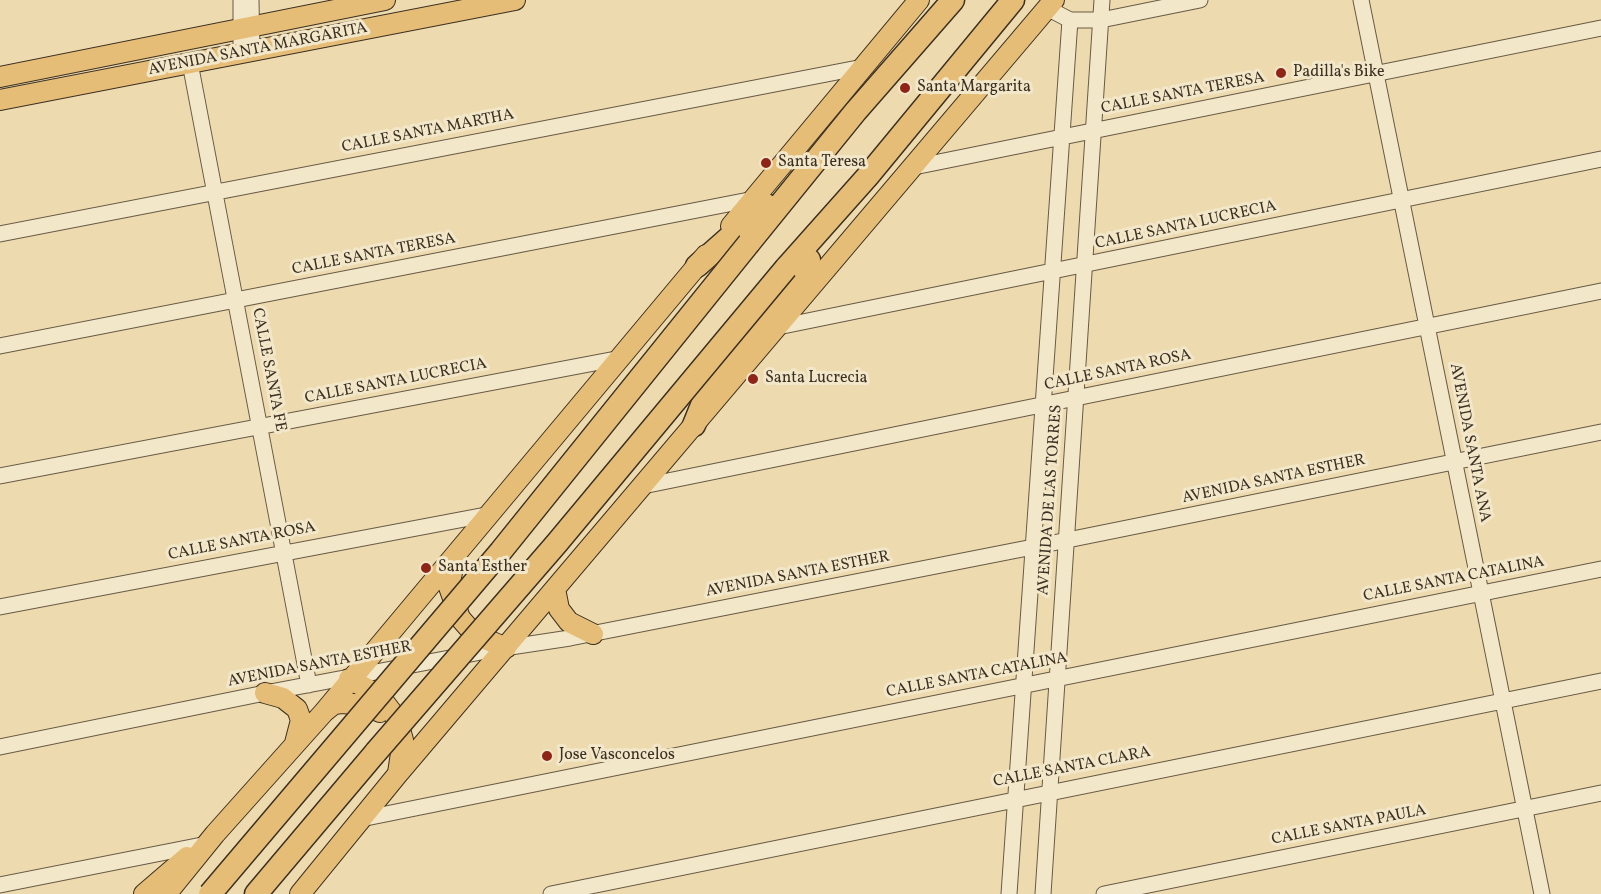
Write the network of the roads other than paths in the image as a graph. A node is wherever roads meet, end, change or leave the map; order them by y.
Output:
1 (240, 0) edge
2 (251, 0) edge
3 (385, 0) edge
4 (515, 0) edge
5 (919, 0) edge
6 (953, 0) edge
7 (1013, 0) edge
8 (1102, 0) edge
9 (1200, 0) edge
10 (1361, 0) edge
11 (1049, 3) edge
12 (1070, 20) junction
13 (1101, 20) junction
14 (246, 28) junction
15 (1601, 28) edge
16 (247, 52) junction
17 (190, 63) junction
18 (863, 67) junction
19 (1376, 74) junction
20 (0, 76) edge
21 (0, 100) edge
22 (856, 111) junction
23 (1094, 130) junction
24 (1061, 137) junction
25 (1601, 159) edge
26 (914, 167) junction
27 (216, 192) junction
28 (754, 199) junction
29 (847, 200) junction
30 (1402, 200) junction
31 (0, 234) edge
32 (1085, 265) junction
33 (697, 266) junction
34 (1052, 271) junction
35 (1601, 291) edge
36 (236, 300) junction
37 (1427, 326) junction
38 (778, 327) junction
39 (0, 346) edge
40 (621, 358) junction
41 (1076, 398) junction
42 (1043, 404) junction
43 (261, 425) junction
44 (694, 425) junction
45 (1601, 432) edge
46 (1455, 461) junction
47 (0, 476) edge
48 (643, 486) junction
49 (491, 514) junction
50 (1066, 541) junction
51 (1033, 547) junction
52 (285, 551) junction
53 (456, 555) junction
54 (1601, 569) edge
55 (555, 590) junction
56 (450, 593) junction
57 (1481, 593) junction
58 (0, 607) edge
59 (531, 618) junction
60 (593, 633) junction
61 (506, 648) junction
62 (349, 679) junction
63 (1057, 679) junction
64 (1601, 681) edge
65 (309, 685) junction
66 (1024, 685) junction
67 (265, 693) junction
68 (1503, 700) junction
69 (324, 712) junction
70 (402, 735) junction
71 (294, 746) junction
72 (0, 747) edge
73 (397, 775) junction
74 (1050, 791) junction
75 (1601, 793) edge
76 (1016, 798) junction
77 (1525, 809) junction
78 (360, 819) junction
79 (207, 844) junction
80 (0, 885) edge
81 (168, 893) edge
82 (144, 894) edge
83 (210, 894) edge
84 (256, 894) edge
85 (300, 894) edge
86 (551, 894) edge
87 (1009, 894) edge
88 (1043, 894) edge
89 (1104, 894) edge
90 (1542, 894) edge

1 - 14 street
2 - 14 street
3 - 14 main road, AVENIDA SANTA MARGARITA
4 - 16 main road, AVENIDA SANTA MARGARITA
5 - 18 main road
6 - 22 highway
7 - 29 highway
8 - 13 street, AVENIDA DE LAS TORRES
9 - 13 street
10 - 19 street, AVENIDA SANTA ANA
11 - 12 street
11 - 26 main road
12 - 13 street
12 - 24 street, AVENIDA DE LAS TORRES
13 - 23 street, AVENIDA DE LAS TORRES
14 - 16 street
14 - 20 main road, AVENIDA SANTA MARGARITA
15 - 19 street, CALLE SANTA TERESA
16 - 17 main road, AVENIDA SANTA MARGARITA
17 - 21 main road, AVENIDA SANTA MARGARITA
17 - 27 street, CALLE SANTA FE
18 - 27 street, CALLE SANTA MARTHA
18 - 28 main road
19 - 23 street, CALLE SANTA TERESA
19 - 30 street, AVENIDA SANTA ANA
22 - 33 highway
22 - 83 highway, bridge
23 - 24 street, CALLE SANTA TERESA
23 - 32 street, AVENIDA DE LAS TORRES
24 - 26 street, CALLE SANTA TERESA
24 - 34 street, AVENIDA DE LAS TORRES
25 - 30 street, CALLE SANTA LUCRECIA
26 - 38 main road
27 - 31 street, CALLE SANTA MARTHA
27 - 36 street, CALLE SANTA FE
28 - 33 main road
28 - 36 street, CALLE SANTA TERESA
29 - 44 highway
29 - 84 highway, bridge
30 - 32 street, CALLE SANTA LUCRECIA
30 - 37 street, AVENIDA SANTA ANA
32 - 34 street, CALLE SANTA LUCRECIA
32 - 41 street, AVENIDA DE LAS TORRES
33 - 40 main road
34 - 38 street, CALLE SANTA LUCRECIA
34 - 42 street, AVENIDA DE LAS TORRES
35 - 37 street, CALLE SANTA ROSA
36 - 39 street, CALLE SANTA TERESA
36 - 43 street, CALLE SANTA FE
37 - 41 street, CALLE SANTA ROSA
37 - 46 street, AVENIDA SANTA ANA
38 - 44 main road
40 - 43 street, CALLE SANTA LUCRECIA
40 - 49 main road
41 - 42 street, CALLE SANTA ROSA
41 - 50 street, AVENIDA DE LAS TORRES
42 - 48 street, CALLE SANTA ROSA
42 - 51 street, AVENIDA DE LAS TORRES
43 - 47 street, CALLE SANTA LUCRECIA
43 - 52 street, CALLE SANTA FE
44 - 48 main road
45 - 46 street, AVENIDA SANTA ESTHER
46 - 50 street, AVENIDA SANTA ESTHER
46 - 57 street, AVENIDA SANTA ANA
48 - 55 main road
49 - 52 street, CALLE SANTA ROSA
49 - 53 main road
50 - 51 street, AVENIDA SANTA ESTHER
50 - 63 street, AVENIDA DE LAS TORRES
51 - 60 street, AVENIDA SANTA ESTHER
51 - 66 street, AVENIDA DE LAS TORRES
52 - 58 street, CALLE SANTA ROSA
52 - 65 street, CALLE SANTA FE
53 - 56 main road
53 - 62 main road
54 - 57 street, CALLE SANTA CATALINA
55 - 59 main road
55 - 60 main road
56 - 59 main road
56 - 61 main road
57 - 63 street, CALLE SANTA CATALINA
57 - 68 street, AVENIDA SANTA ANA
59 - 61 main road
60 - 61 street, AVENIDA SANTA ESTHER
61 - 62 street, AVENIDA SANTA ESTHER
61 - 73 main road
62 - 65 street, AVENIDA SANTA ESTHER
62 - 69 main road
62 - 70 main road
63 - 66 street, CALLE SANTA CATALINA
63 - 74 street, AVENIDA DE LAS TORRES
64 - 68 street, CALLE SANTA CLARA
65 - 67 street, AVENIDA SANTA ESTHER
66 - 76 street, AVENIDA DE LAS TORRES
66 - 78 street, CALLE SANTA CATALINA
67 - 71 main road
67 - 72 street, AVENIDA SANTA ESTHER
68 - 74 street, CALLE SANTA CLARA
68 - 77 street, AVENIDA SANTA ANA
69 - 70 main road
69 - 71 main road
70 - 73 main road
71 - 79 main road
73 - 78 main road
74 - 76 street, CALLE SANTA CLARA
74 - 88 street, AVENIDA DE LAS TORRES
75 - 77 street, CALLE SANTA PAULA
76 - 86 street, CALLE SANTA CLARA
76 - 87 street, AVENIDA DE LAS TORRES
77 - 89 street, CALLE SANTA PAULA
77 - 90 street, AVENIDA SANTA ANA
78 - 85 main road
79 - 80 street
79 - 81 main road
79 - 82 main road

